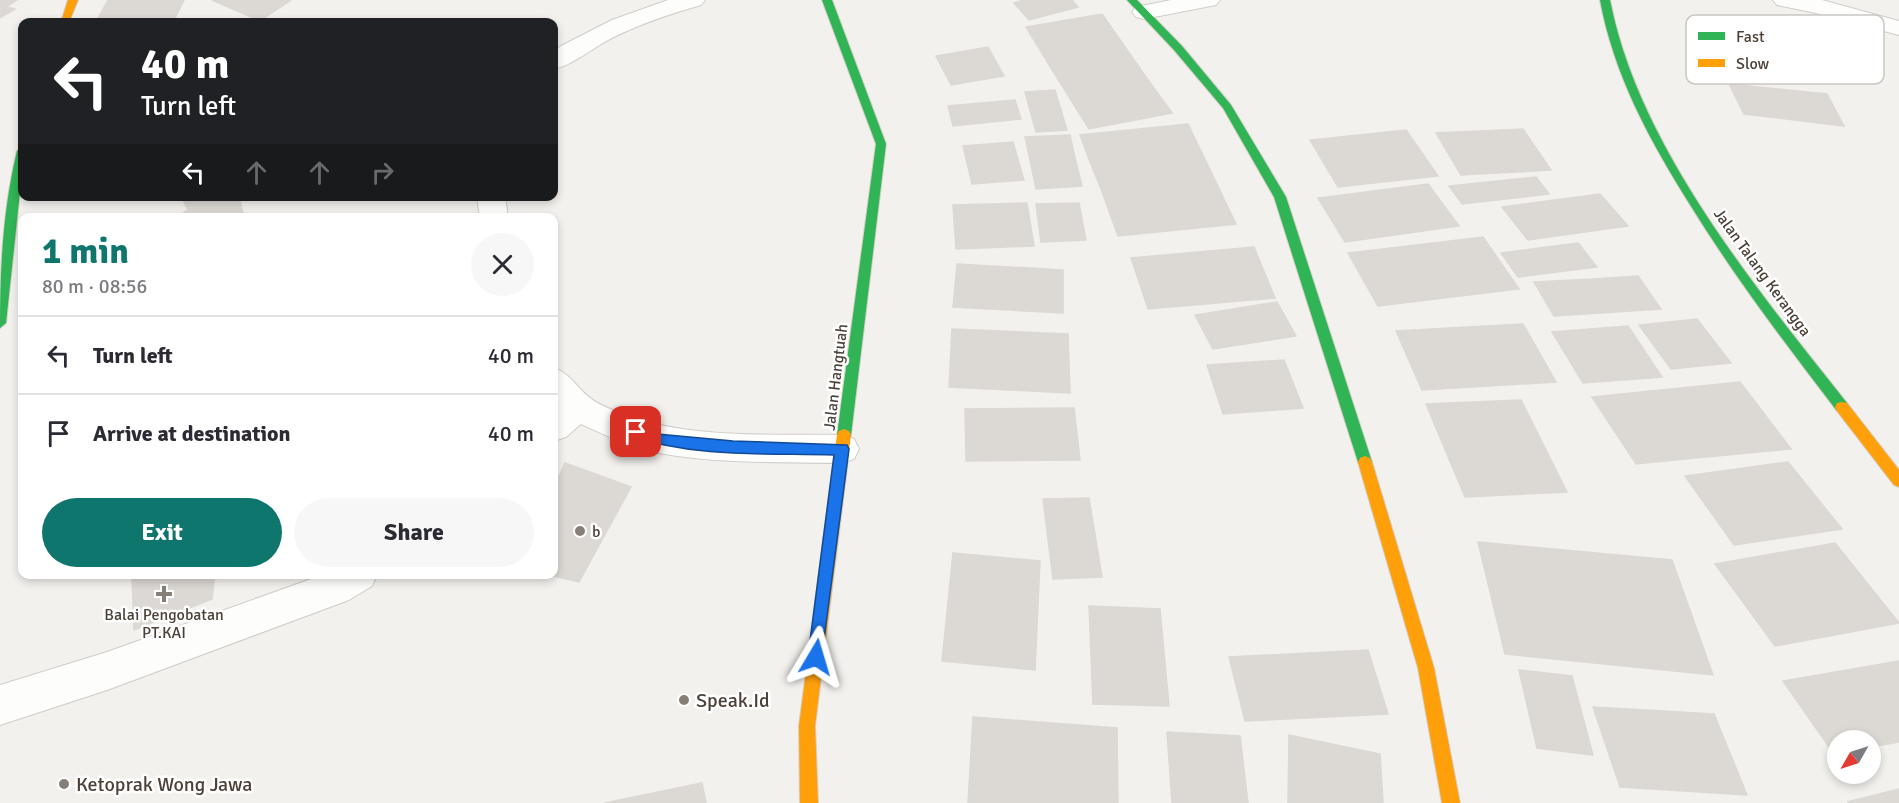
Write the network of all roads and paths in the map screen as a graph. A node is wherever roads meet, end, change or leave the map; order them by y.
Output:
1 (73, 0) edge
2 (693, 0) edge
3 (827, 0) edge
4 (1208, 0) edge
5 (1605, 0) edge
6 (1785, 0) edge
7 (1138, 6) edge
8 (1851, 15) edge
9 (66, 18) edge
10 (1884, 24) edge
11 (1899, 28) edge
12 (558, 60) edge
13 (18, 169) edge
14 (0, 323) edge
15 (558, 393) edge
16 (566, 417) edge
17 (1873, 447) junction
18 (842, 449) junction
19 (1890, 449) dead end
20 (1899, 482) edge
21 (351, 579) edge
22 (0, 705) edge
23 (809, 803) edge
24 (1451, 803) edge

1 - 9 street
2 - 12 street
3 - 18 street, Jalan Hangtuah
4 - 7 street
5 - 17 street, Jalan Talang Kerangga
6 - 8 street
7 - 24 street
10 - 11 street
13 - 14 street
15 - 16 street
16 - 18 street
17 - 19 street
17 - 20 street, Jalan Talang Kerangga
18 - 23 street, Jalan Hangtuah
21 - 22 street

